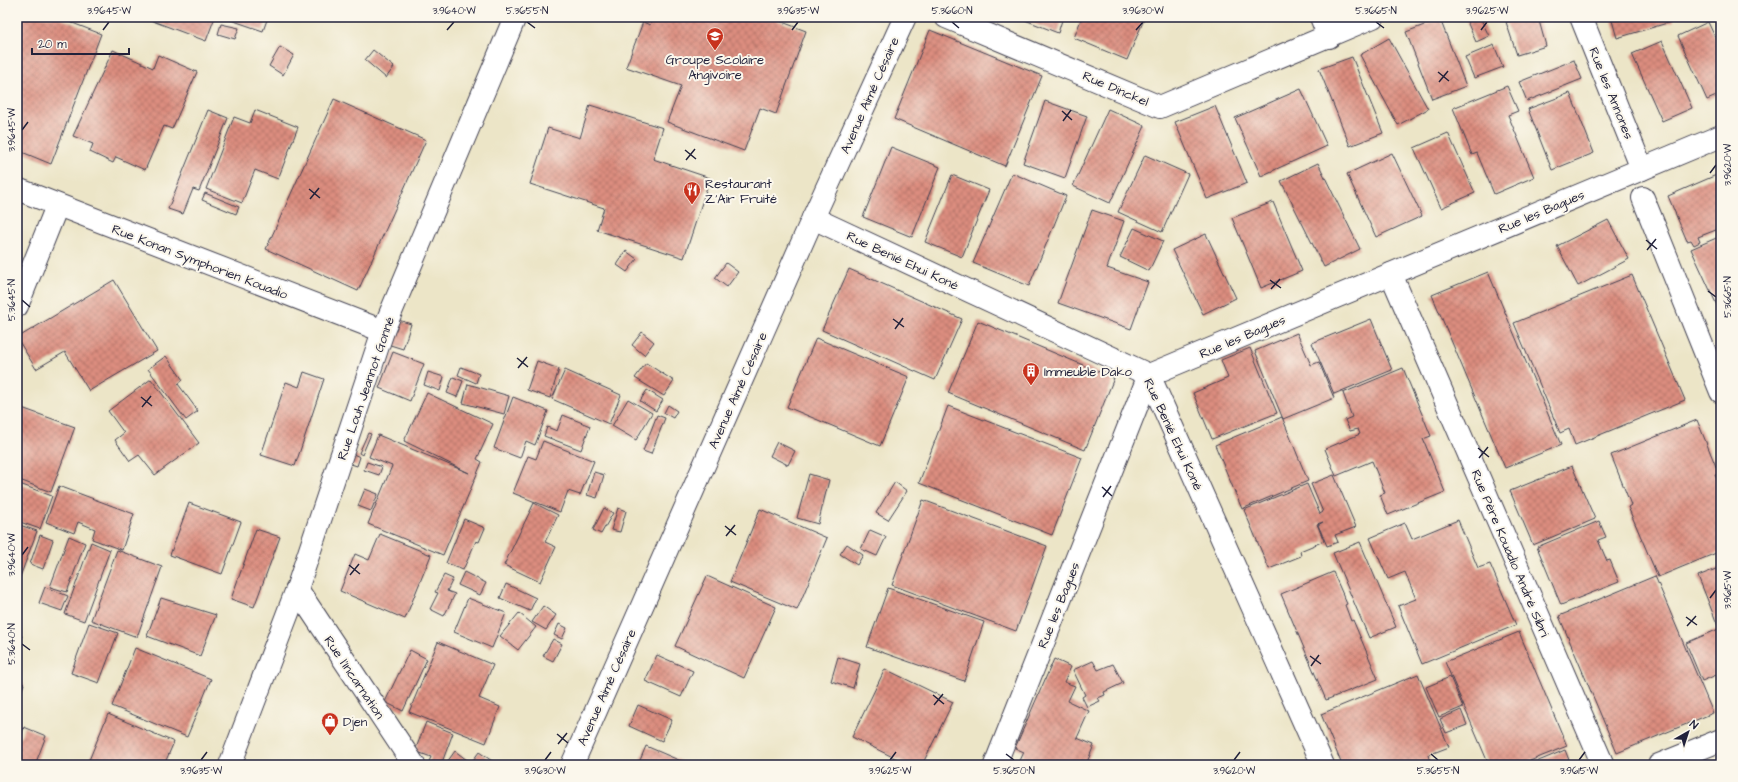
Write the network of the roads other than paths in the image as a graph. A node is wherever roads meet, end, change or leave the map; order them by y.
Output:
1 (515, 17) edge
2 (905, 17) edge
3 (946, 17) edge
4 (1374, 17) edge
5 (1581, 17) edge
6 (1325, 27) edge
7 (1721, 136) edge
8 (1642, 169) junction
9 (17, 189) edge
10 (1643, 198) dead end
11 (57, 206) junction
12 (813, 218) junction
13 (1391, 274) junction
14 (17, 306) edge
15 (383, 332) junction
16 (1149, 375) junction
17 (1721, 392) edge
18 (296, 589) junction
19 (1721, 740) edge
20 (230, 765) edge
21 (414, 765) edge
22 (572, 765) edge
23 (995, 765) edge
24 (1323, 765) edge
25 (1603, 765) edge
26 (1659, 765) edge

1 - 15 street, Rue Louh Jeannot Gonné
2 - 12 street, Avenue Aimé Césaire
3 - 6 street, Rue Dinckel
4 - 6 street, Rue Dinckel
5 - 8 street, Rue les Annones
7 - 8 street, Rue les Bagues
8 - 13 street, Rue les Bagues
9 - 11 street, Rue Konan Symphorien Kouadio
10 - 17 street
11 - 14 street
11 - 15 street, Rue Konan Symphorien Kouadio
12 - 16 street, Rue Benié Ehui Koné
12 - 22 street, Avenue Aimé Césaire
13 - 16 street, Rue les Bagues
13 - 25 street, Rue Père Kouadio André Sibri
15 - 18 street, Rue Louh Jeannot Gonné
16 - 23 street, Rue les Bagues
16 - 24 street, Rue Benié Ehui Koné
18 - 20 street, Rue Louh Jeannot Gonné
18 - 21 street, Rue l'Incarnation
19 - 26 street

